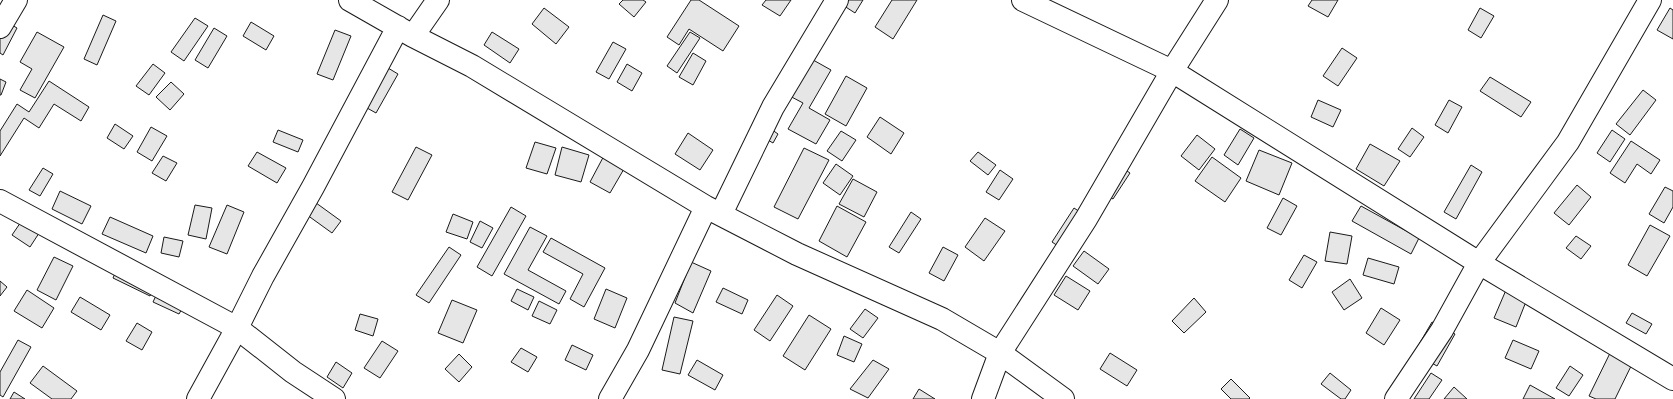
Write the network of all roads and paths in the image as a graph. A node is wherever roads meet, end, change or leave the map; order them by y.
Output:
1 (16, 0) edge
2 (350, 0) edge
3 (438, 0) edge
4 (837, 0) edge
5 (1023, 0) edge
6 (1217, 0) edge
7 (1650, 0) edge
8 (0, 27) edge
9 (406, 31) junction
10 (1172, 71) junction
11 (0, 201) edge
12 (714, 210) junction
13 (1479, 263) junction
14 (237, 328) junction
15 (1000, 353) junction
16 (1673, 379) edge
17 (198, 399) edge
18 (334, 399) edge
19 (610, 399) edge
20 (983, 399) edge
21 (1063, 399) edge
22 (1396, 399) edge

1 - 8 street
2 - 9 street
3 - 9 street
4 - 12 street
5 - 10 street
6 - 10 street
7 - 13 street
9 - 12 street
9 - 14 street
10 - 13 street
10 - 15 street
11 - 14 street
12 - 15 street
12 - 19 street
13 - 16 street
13 - 22 street
14 - 17 street
14 - 18 street
15 - 20 street
15 - 21 street

